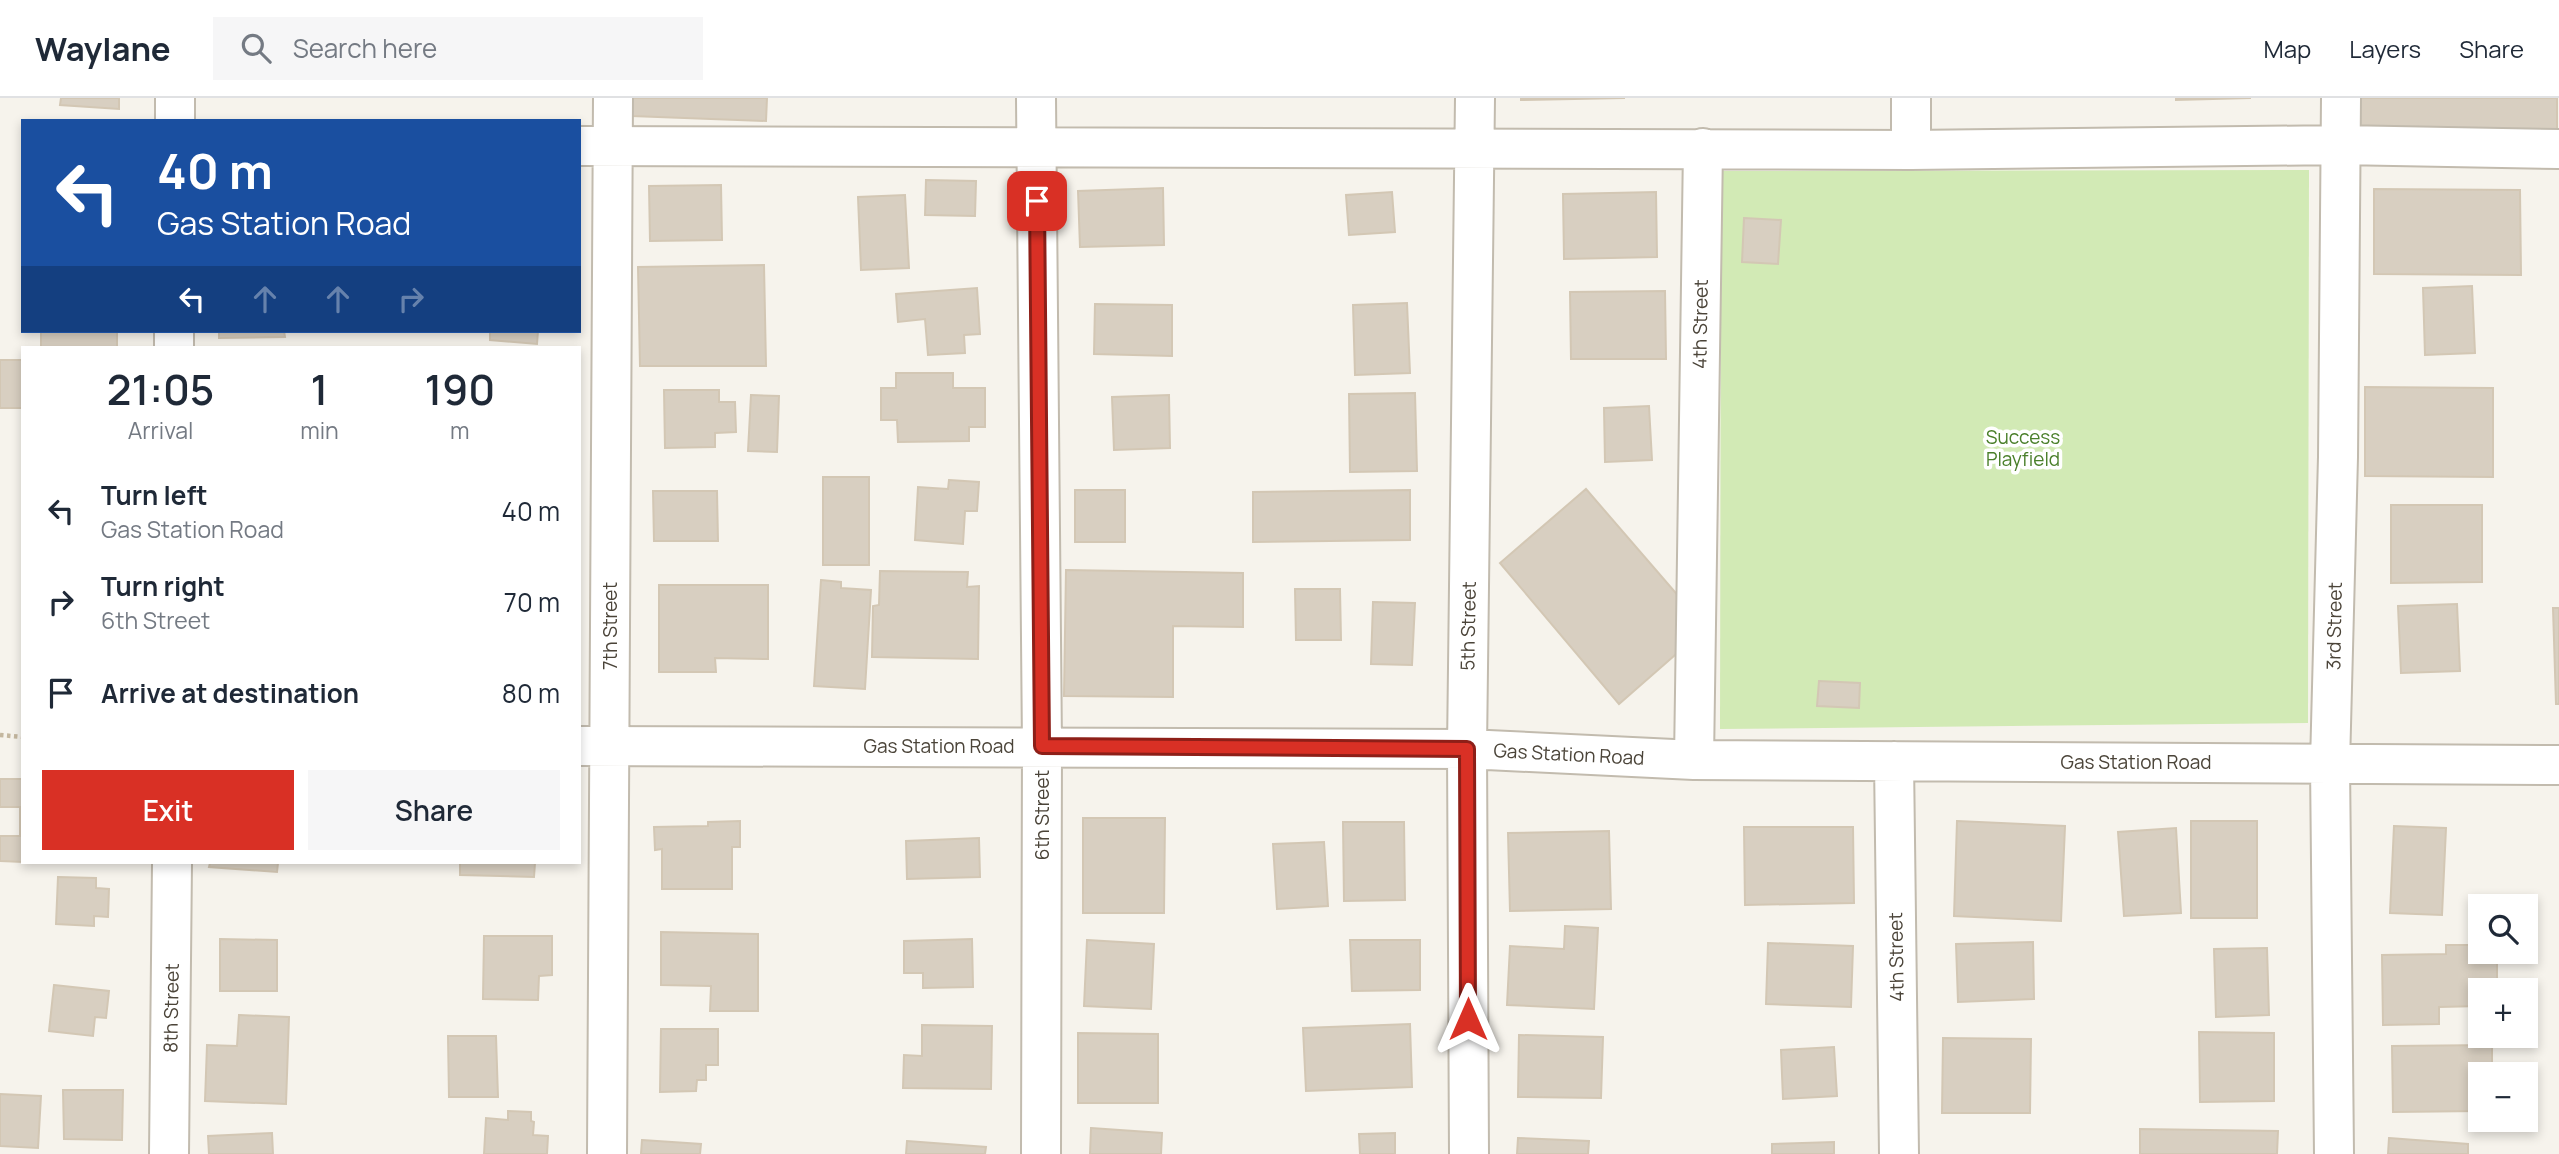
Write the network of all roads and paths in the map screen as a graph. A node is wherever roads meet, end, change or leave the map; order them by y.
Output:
1 (175, 98) edge
2 (613, 98) edge
3 (1036, 98) edge
4 (1475, 98) edge
5 (1911, 98) edge
6 (2341, 98) edge
7 (175, 119) edge
8 (2340, 145) junction
9 (596, 146) edge
10 (1037, 146) junction
11 (1474, 147) junction
12 (1703, 148) junction
13 (2559, 149) edge
14 (1911, 150) junction
15 (0, 735) edge
16 (21, 737) edge
17 (594, 746) edge
18 (1042, 746) junction
19 (1467, 749) junction
20 (1694, 760) junction
21 (1894, 761) junction
22 (2330, 764) junction
23 (2559, 765) edge
24 (172, 864) edge
25 (169, 1154) edge
26 (607, 1154) edge
27 (1041, 1154) edge
28 (1469, 1154) edge
29 (1899, 1154) edge
30 (2334, 1154) edge

1 - 7 street
2 - 9 street, 7th Street
3 - 10 street, 6th Street
4 - 11 street, 5th Street
5 - 14 street
6 - 8 street, 3rd Street
8 - 13 street
8 - 14 street
8 - 22 street, 3rd Street
9 - 10 street
9 - 17 street, 7th Street
10 - 11 street
10 - 18 street, 6th Street
11 - 12 street
11 - 19 street, 5th Street
12 - 14 street
12 - 20 street, 4th Street
15 - 16 path
17 - 18 street, Gas Station Road
17 - 26 street, 7th Street
18 - 19 street, Gas Station Road
18 - 27 street, 6th Street
19 - 20 street, Gas Station Road
19 - 28 street, 5th Street
20 - 21 street, Gas Station Road
21 - 22 street, Gas Station Road
21 - 29 street, 4th Street
22 - 23 street, Gas Station Road
22 - 30 street, 3rd Street
24 - 25 street, 8th Street

